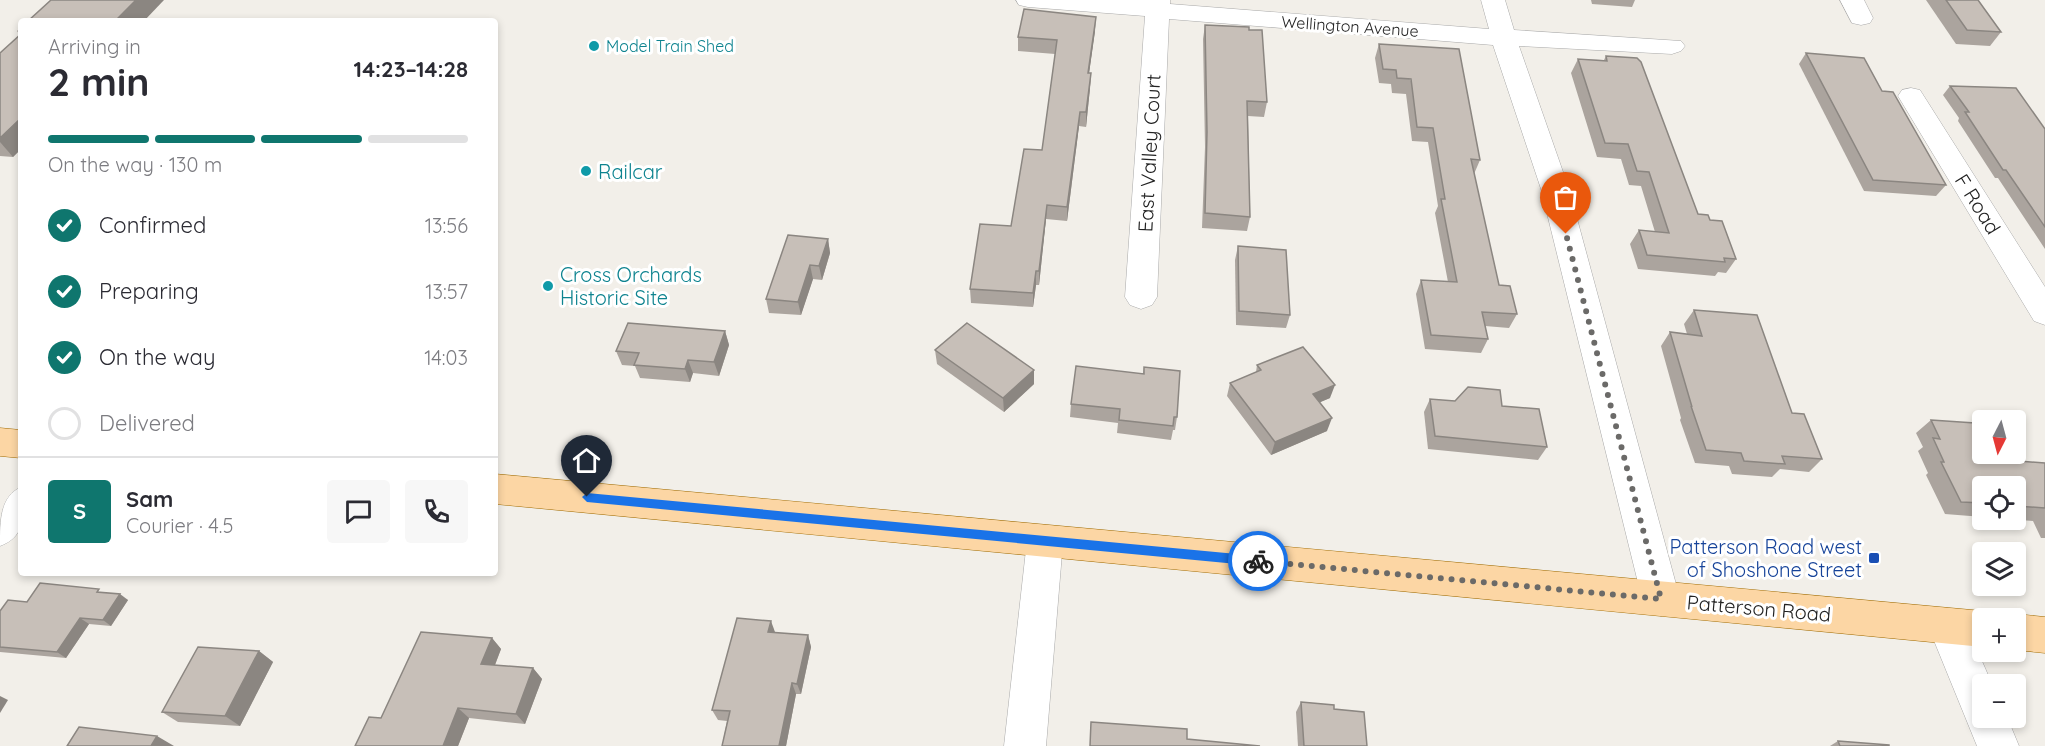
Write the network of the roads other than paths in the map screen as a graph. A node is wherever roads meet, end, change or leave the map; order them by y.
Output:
1 (1028, 0) edge
2 (1493, 0) edge
3 (1157, 4) edge
4 (1504, 38) junction
5 (1672, 46) dead end
6 (1911, 96) dead end
7 (1141, 297) dead end
8 (2045, 313) edge
9 (0, 442) edge
10 (18, 444) edge
11 (498, 489) edge
12 (18, 506) edge
13 (0, 530) edge
14 (1046, 541) junction
15 (1661, 599) junction
16 (1965, 627) edge
17 (2026, 633) edge
18 (2045, 635) edge
19 (1975, 674) edge
20 (1991, 728) edge
21 (1026, 746) edge
22 (1998, 746) edge

1 - 3 street, Wellington Avenue
2 - 4 street
3 - 4 street, Wellington Avenue
3 - 7 street, East Valley Court
4 - 5 street, Wellington Avenue
4 - 15 street
6 - 8 street, F Road
9 - 10 main road
11 - 14 main road, Patterson Road
12 - 13 street
14 - 15 main road, Patterson Road
14 - 21 street
15 - 16 main road, Patterson Road
16 - 19 street
17 - 18 main road
20 - 22 street

